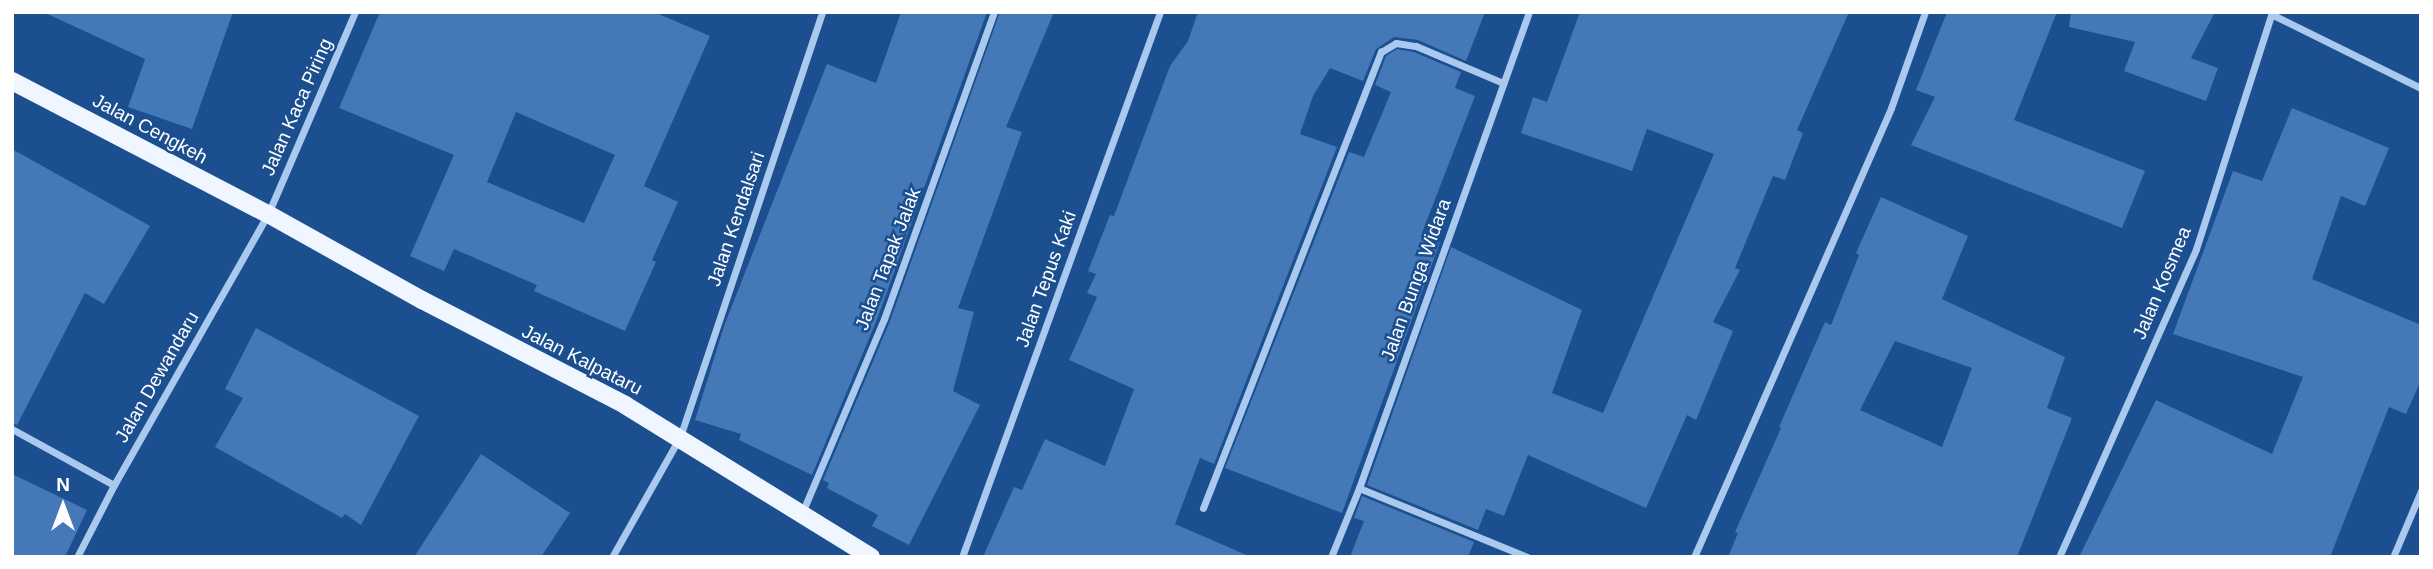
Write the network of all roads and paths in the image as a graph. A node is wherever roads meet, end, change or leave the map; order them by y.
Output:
1 (355, 12) edge
2 (822, 12) edge
3 (994, 12) edge
4 (1160, 12) edge
5 (1529, 12) edge
6 (1925, 12) edge
7 (2271, 13) edge
8 (12, 81) edge
9 (1503, 83) junction
10 (2421, 88) edge
11 (268, 214) junction
12 (12, 429) edge
13 (680, 437) junction
14 (114, 485) junction
15 (1359, 488) junction
16 (2421, 491) edge
17 (1203, 508) dead end
18 (802, 513) junction
19 (77, 557) edge
20 (612, 557) edge
21 (871, 557) edge
22 (962, 557) edge
23 (1331, 557) edge
24 (1527, 557) edge
25 (1694, 557) edge
26 (2059, 557) edge
27 (2393, 557) edge

1 - 11 street, Jalan Kaca Piring
2 - 13 street, Jalan Kendalsari
3 - 18 street, Jalan Tapak Jalak
4 - 22 street, Jalan Tepus Kaki
5 - 9 street, Jalan Bunga Widara
6 - 25 street
7 - 10 street
7 - 26 street, Jalan Kosmea
8 - 11 main road, Jalan Cengkeh
9 - 15 street, Jalan Bunga Widara
9 - 17 street
11 - 13 main road, Jalan Kalpataru
11 - 14 street, Jalan Dewandaru
12 - 14 street
13 - 18 main road, Jalan Kalpataru
13 - 20 street, Jalan Kendalsari
14 - 19 street, Jalan Dewandaru
15 - 23 street, Jalan Bunga Widara
15 - 24 street
16 - 27 street
18 - 21 main road, Jalan Kalpataru

